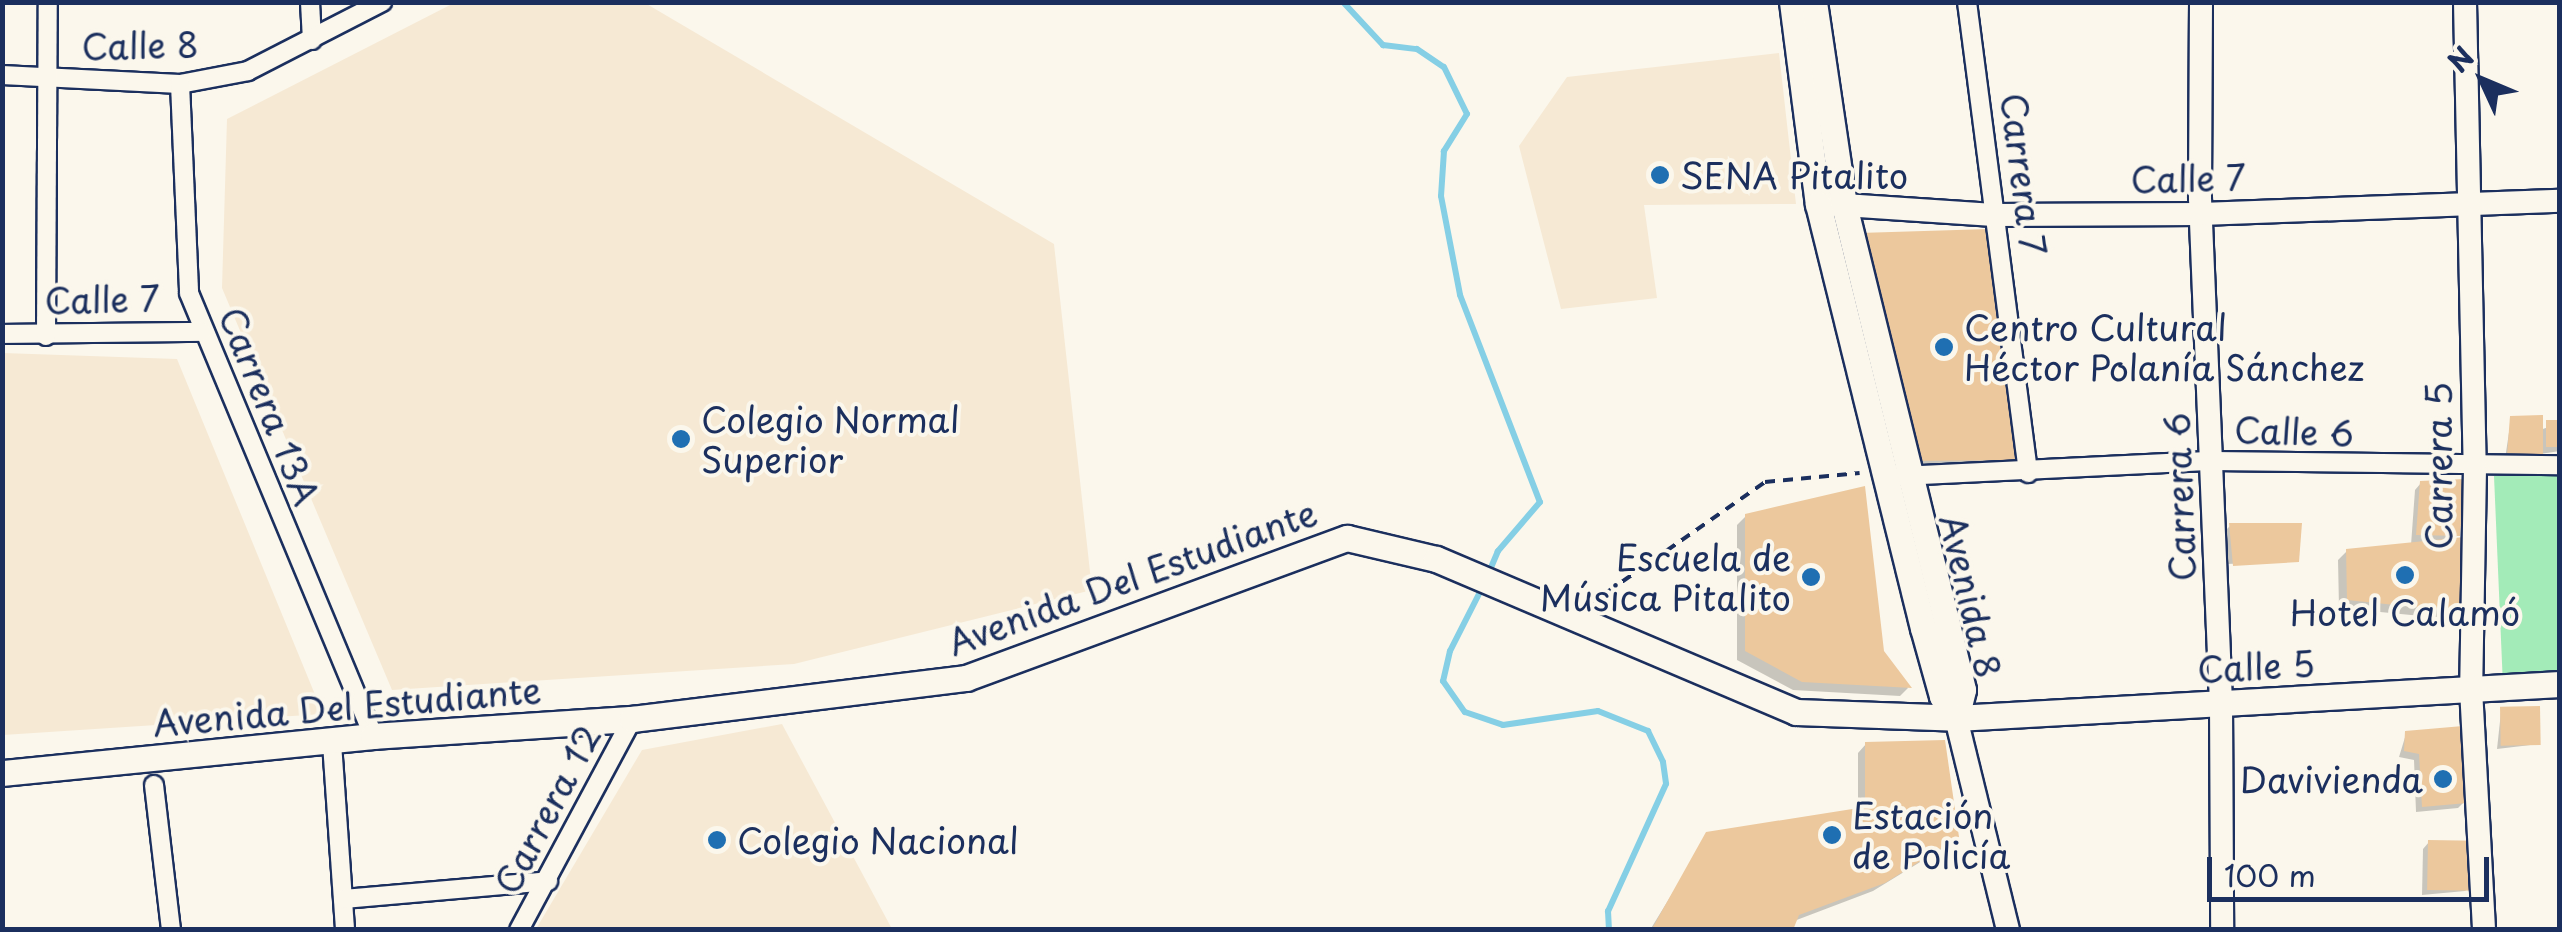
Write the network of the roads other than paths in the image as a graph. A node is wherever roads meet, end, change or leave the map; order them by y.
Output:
1 (48, 2) edge
2 (310, 2) edge
3 (382, 2) edge
4 (1792, 2) edge
5 (1814, 2) edge
6 (1966, 2) edge
7 (2201, 2) edge
8 (2465, 2) edge
9 (312, 40) junction
10 (2, 75) edge
11 (47, 78) junction
12 (180, 84) junction
13 (2560, 201) edge
14 (2468, 202) junction
15 (1831, 204) junction
16 (1994, 214) junction
17 (2200, 214) junction
18 (202, 332) junction
19 (2, 334) edge
20 (46, 336) junction
21 (2213, 462) junction
22 (2560, 466) edge
23 (2475, 468) junction
24 (1893, 474) junction
25 (2028, 474) junction
26 (2560, 684) edge
27 (2471, 689) junction
28 (2221, 703) junction
29 (1956, 718) junction
30 (632, 719) junction
31 (374, 736) junction
32 (332, 743) junction
33 (2, 773) edge
34 (154, 785) dead end
35 (548, 881) junction
36 (344, 899) junction
37 (171, 930) edge
38 (344, 930) edge
39 (519, 930) edge
40 (2008, 930) edge
41 (2222, 930) edge
42 (2484, 930) edge

1 - 11 street
2 - 9 street
3 - 9 street, Calle 8
4 - 15 main road, Avenida 8
5 - 15 main road, Avenida 8
6 - 16 street, Carrera 7
7 - 17 street, Carrera 6
8 - 14 street, Carrera 5
9 - 12 street, Calle 8
10 - 11 street, Calle 8
11 - 12 street, Calle 8
11 - 20 street
12 - 18 street, Carrera 13A
13 - 14 street, Calle 7
14 - 17 street, Calle 7
14 - 23 street, Carrera 5
15 - 16 street, Calle 7
15 - 24 main road, Avenida 8
16 - 17 street, Calle 7
16 - 25 street, Carrera 7
17 - 21 street, Carrera 6
18 - 20 street, Calle 7
18 - 31 street, Carrera 13A
19 - 20 street, Calle 7
21 - 23 street, Calle 6
21 - 25 street, Calle 6
21 - 28 street, Carrera 6
22 - 23 street, Calle 6
23 - 27 street, Carrera 5
24 - 25 street, Calle 6
24 - 29 main road, Avenida 8
26 - 27 main road, Calle 5
27 - 28 main road, Calle 5
27 - 42 street, Carrera 5
28 - 29 main road, Calle 5
28 - 41 street, Carrera 6
29 - 30 main road, Avenida Del Estudiante
29 - 40 street
30 - 31 main road, Avenida Del Estudiante
30 - 35 street, Carrera 12
31 - 32 main road, Avenida Del Estudiante
32 - 33 main road, Avenida Del Estudiante
32 - 36 street
34 - 37 street
35 - 36 street
35 - 39 street, Carrera 12
36 - 38 street

